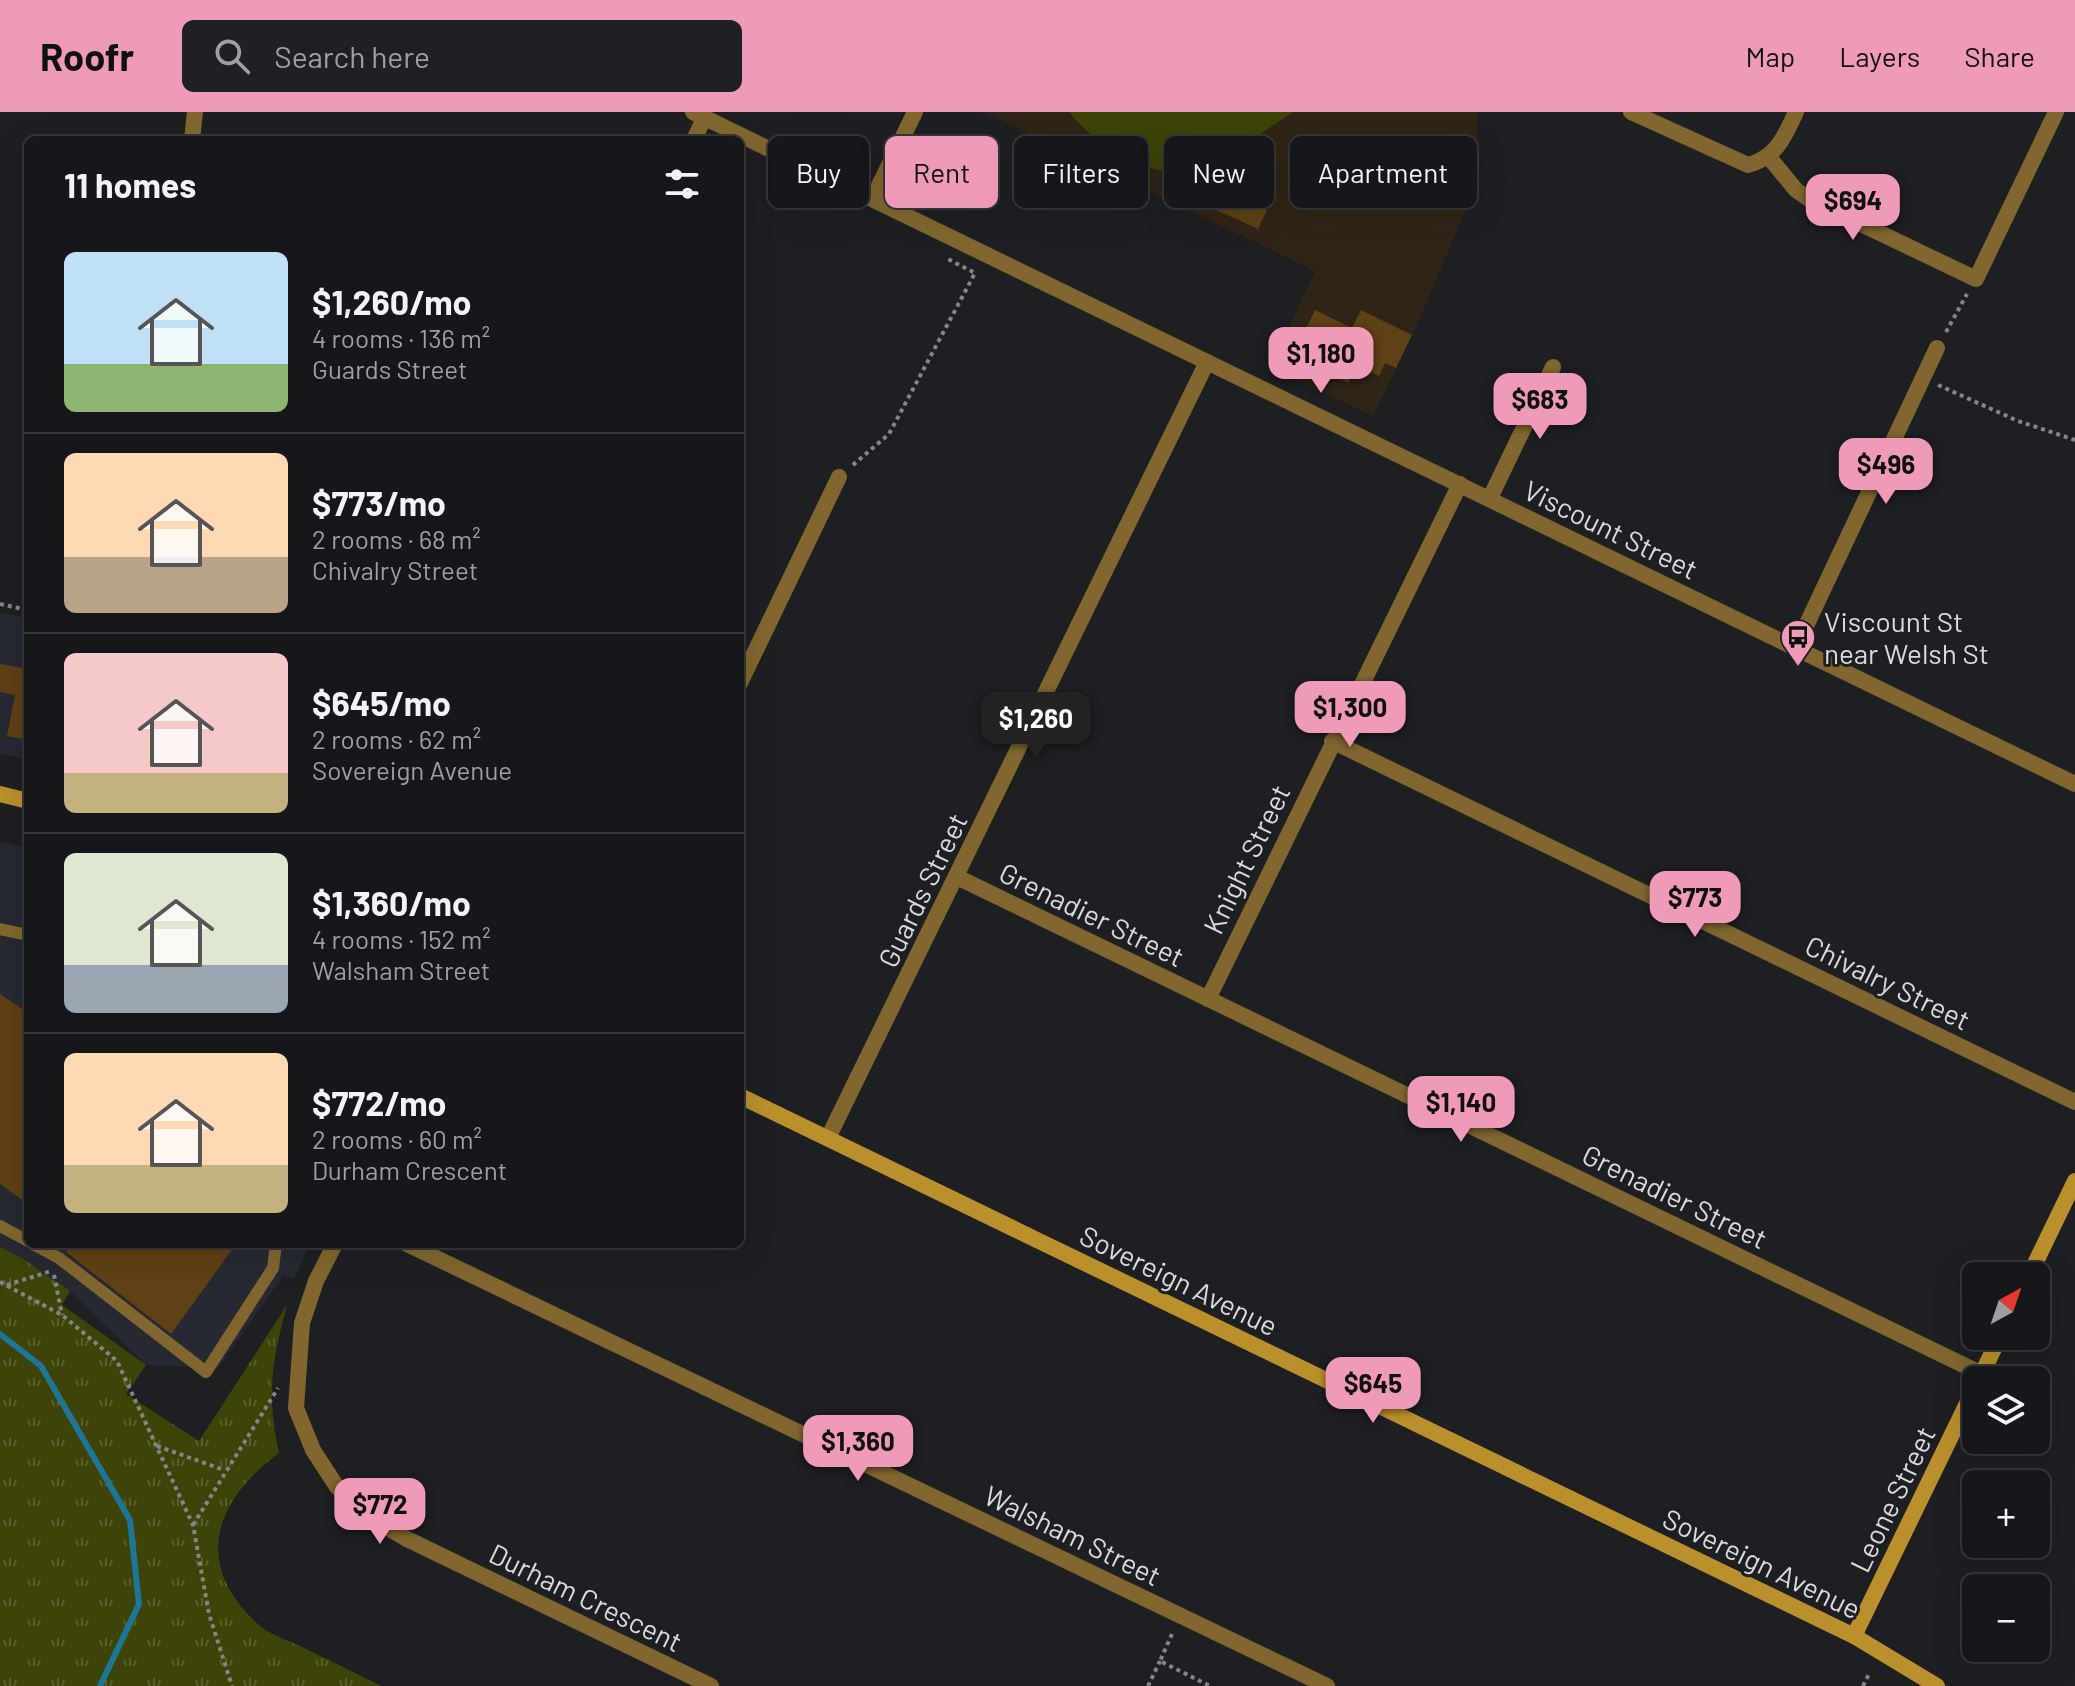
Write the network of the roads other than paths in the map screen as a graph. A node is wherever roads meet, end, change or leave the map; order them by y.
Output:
1 (195, 112) edge
2 (915, 112) edge
3 (1631, 112) edge
4 (1796, 112) edge
5 (2056, 112) edge
6 (698, 115) edge
7 (192, 136) edge
8 (695, 136) edge
9 (742, 136) edge
10 (744, 137) edge
11 (1768, 156) junction
12 (873, 198) junction
13 (1937, 348) road end
14 (1207, 362) junction
15 (1553, 367) dead end
16 (839, 477) road end
17 (1460, 484) junction
18 (1490, 498) junction
19 (1796, 647) junction
20 (744, 675) edge
21 (1332, 741) junction
22 (2075, 784) edge
23 (0, 794) edge
24 (24, 800) edge
25 (957, 877) junction
26 (0, 929) edge
27 (24, 934) edge
28 (1208, 999) junction
29 (744, 1098) edge
30 (2075, 1102) edge
31 (828, 1138) junction
32 (2075, 1181) edge
33 (0, 1226) edge
34 (24, 1239) edge
35 (40, 1248) edge
36 (276, 1248) edge
37 (333, 1248) edge
38 (415, 1248) edge
39 (2036, 1262) edge
40 (1962, 1372) edge
41 (1962, 1415) edge
42 (1854, 1636) junction
43 (711, 1686) edge
44 (1327, 1686) edge
45 (1937, 1686) edge

1 - 7 street
2 - 12 street
3 - 11 street
4 - 11 street
5 - 11 street
6 - 8 street
6 - 9 street, Viscount Street
10 - 12 street, Viscount Street
12 - 14 street, Viscount Street
13 - 19 street
14 - 17 street, Viscount Street
14 - 25 street, Guards Street
15 - 18 street
16 - 20 street
17 - 18 street, Viscount Street
17 - 21 street, Knight Street
18 - 19 street, Viscount Street
19 - 22 street, Viscount Street
21 - 28 street, Knight Street
21 - 30 street, Chivalry Street
23 - 24 street
25 - 28 street, Grenadier Street
25 - 31 street, Guards Street
26 - 27 lane
28 - 40 street, Grenadier Street
29 - 31 street, Sovereign Avenue
31 - 42 street, Sovereign Avenue
32 - 39 street
33 - 34 lane
35 - 36 lane
37 - 43 street, Durham Crescent
38 - 44 street, Walsham Street
41 - 42 street, Leone Street
42 - 45 street, Sovereign Avenue

